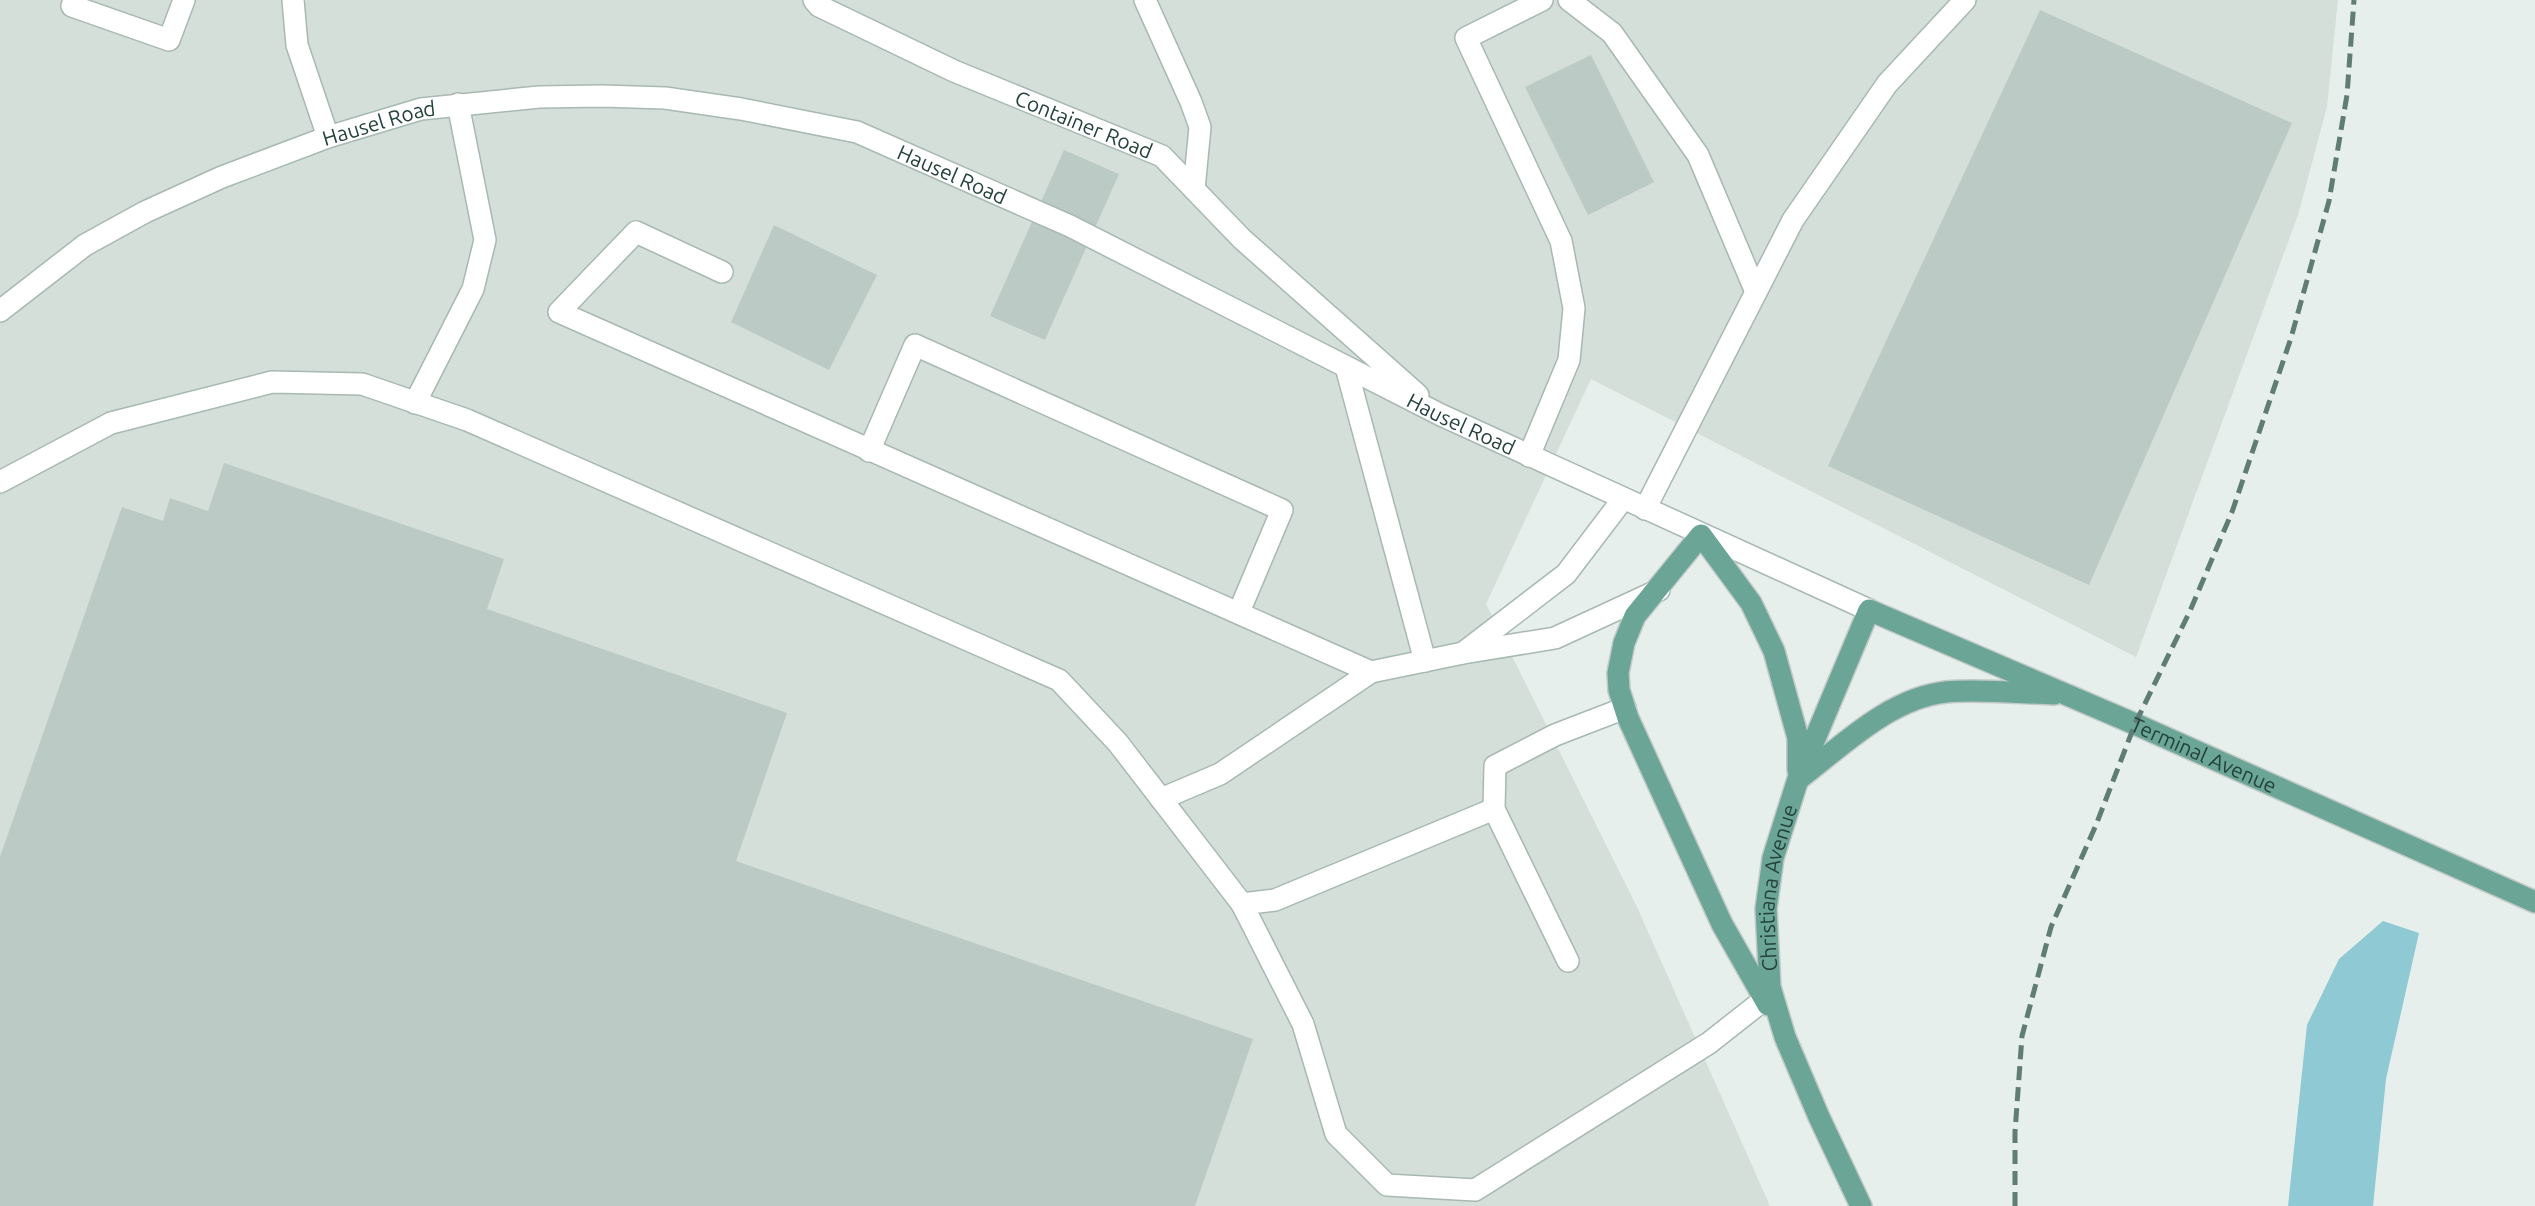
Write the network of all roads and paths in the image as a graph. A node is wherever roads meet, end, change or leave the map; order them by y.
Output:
1 (74, 0) edge
2 (184, 0) edge
3 (293, 0) edge
4 (814, 0) edge
5 (1144, 0) edge
6 (1542, 0) edge
7 (1570, 0) edge
8 (1965, 0) edge
9 (458, 104) junction
10 (328, 137) junction
11 (1194, 189) junction
12 (722, 272) dead end
13 (1756, 292) junction
14 (0, 311) edge
15 (1346, 367) junction
16 (415, 403) junction
17 (1441, 415) junction
18 (869, 450) junction
19 (1529, 456) junction
20 (0, 482) edge
21 (1623, 499) junction
22 (1645, 509) junction
23 (1701, 535) junction
24 (1659, 590) junction
25 (1869, 610) junction
26 (1239, 612) junction
27 (1463, 653) junction
28 (1425, 661) junction
29 (1371, 672) junction
30 (2063, 694) junction
31 (1625, 708) junction
32 (1798, 779) junction
33 (1161, 799) junction
34 (1494, 809) junction
35 (2535, 902) edge
36 (1242, 904) junction
37 (1568, 961) dead end
38 (1765, 999) junction
39 (1785, 1037) junction
40 (1861, 1206) edge

1 - 2 street
3 - 10 street
4 - 11 street, Container Road
5 - 11 street
6 - 19 street
7 - 13 street
8 - 13 street
9 - 10 street, Hausel Road
9 - 15 street, Hausel Road
9 - 16 street
10 - 14 street, Hausel Road
11 - 17 street, Container Road
12 - 18 street
13 - 22 street
15 - 17 street, Hausel Road
15 - 28 street
16 - 20 street
16 - 33 street
17 - 19 street, Hausel Road
18 - 26 street
18 - 26 street
19 - 21 street, Hausel Road
21 - 22 street, Hausel Road
21 - 27 street
22 - 23 street, Hausel Road
23 - 24 main road
23 - 25 street, Hausel Road
23 - 32 main road
24 - 27 street
24 - 31 main road
25 - 30 main road, Terminal Avenue
25 - 32 main road, Christiana Avenue
26 - 29 street
27 - 28 street
28 - 29 street
29 - 33 street
30 - 32 main road
30 - 35 main road, Terminal Avenue
31 - 34 street
31 - 38 main road
32 - 39 main road, Christiana Avenue
33 - 36 street
34 - 36 street
34 - 37 street
36 - 38 street
38 - 39 main road
39 - 40 main road, Christiana Avenue

